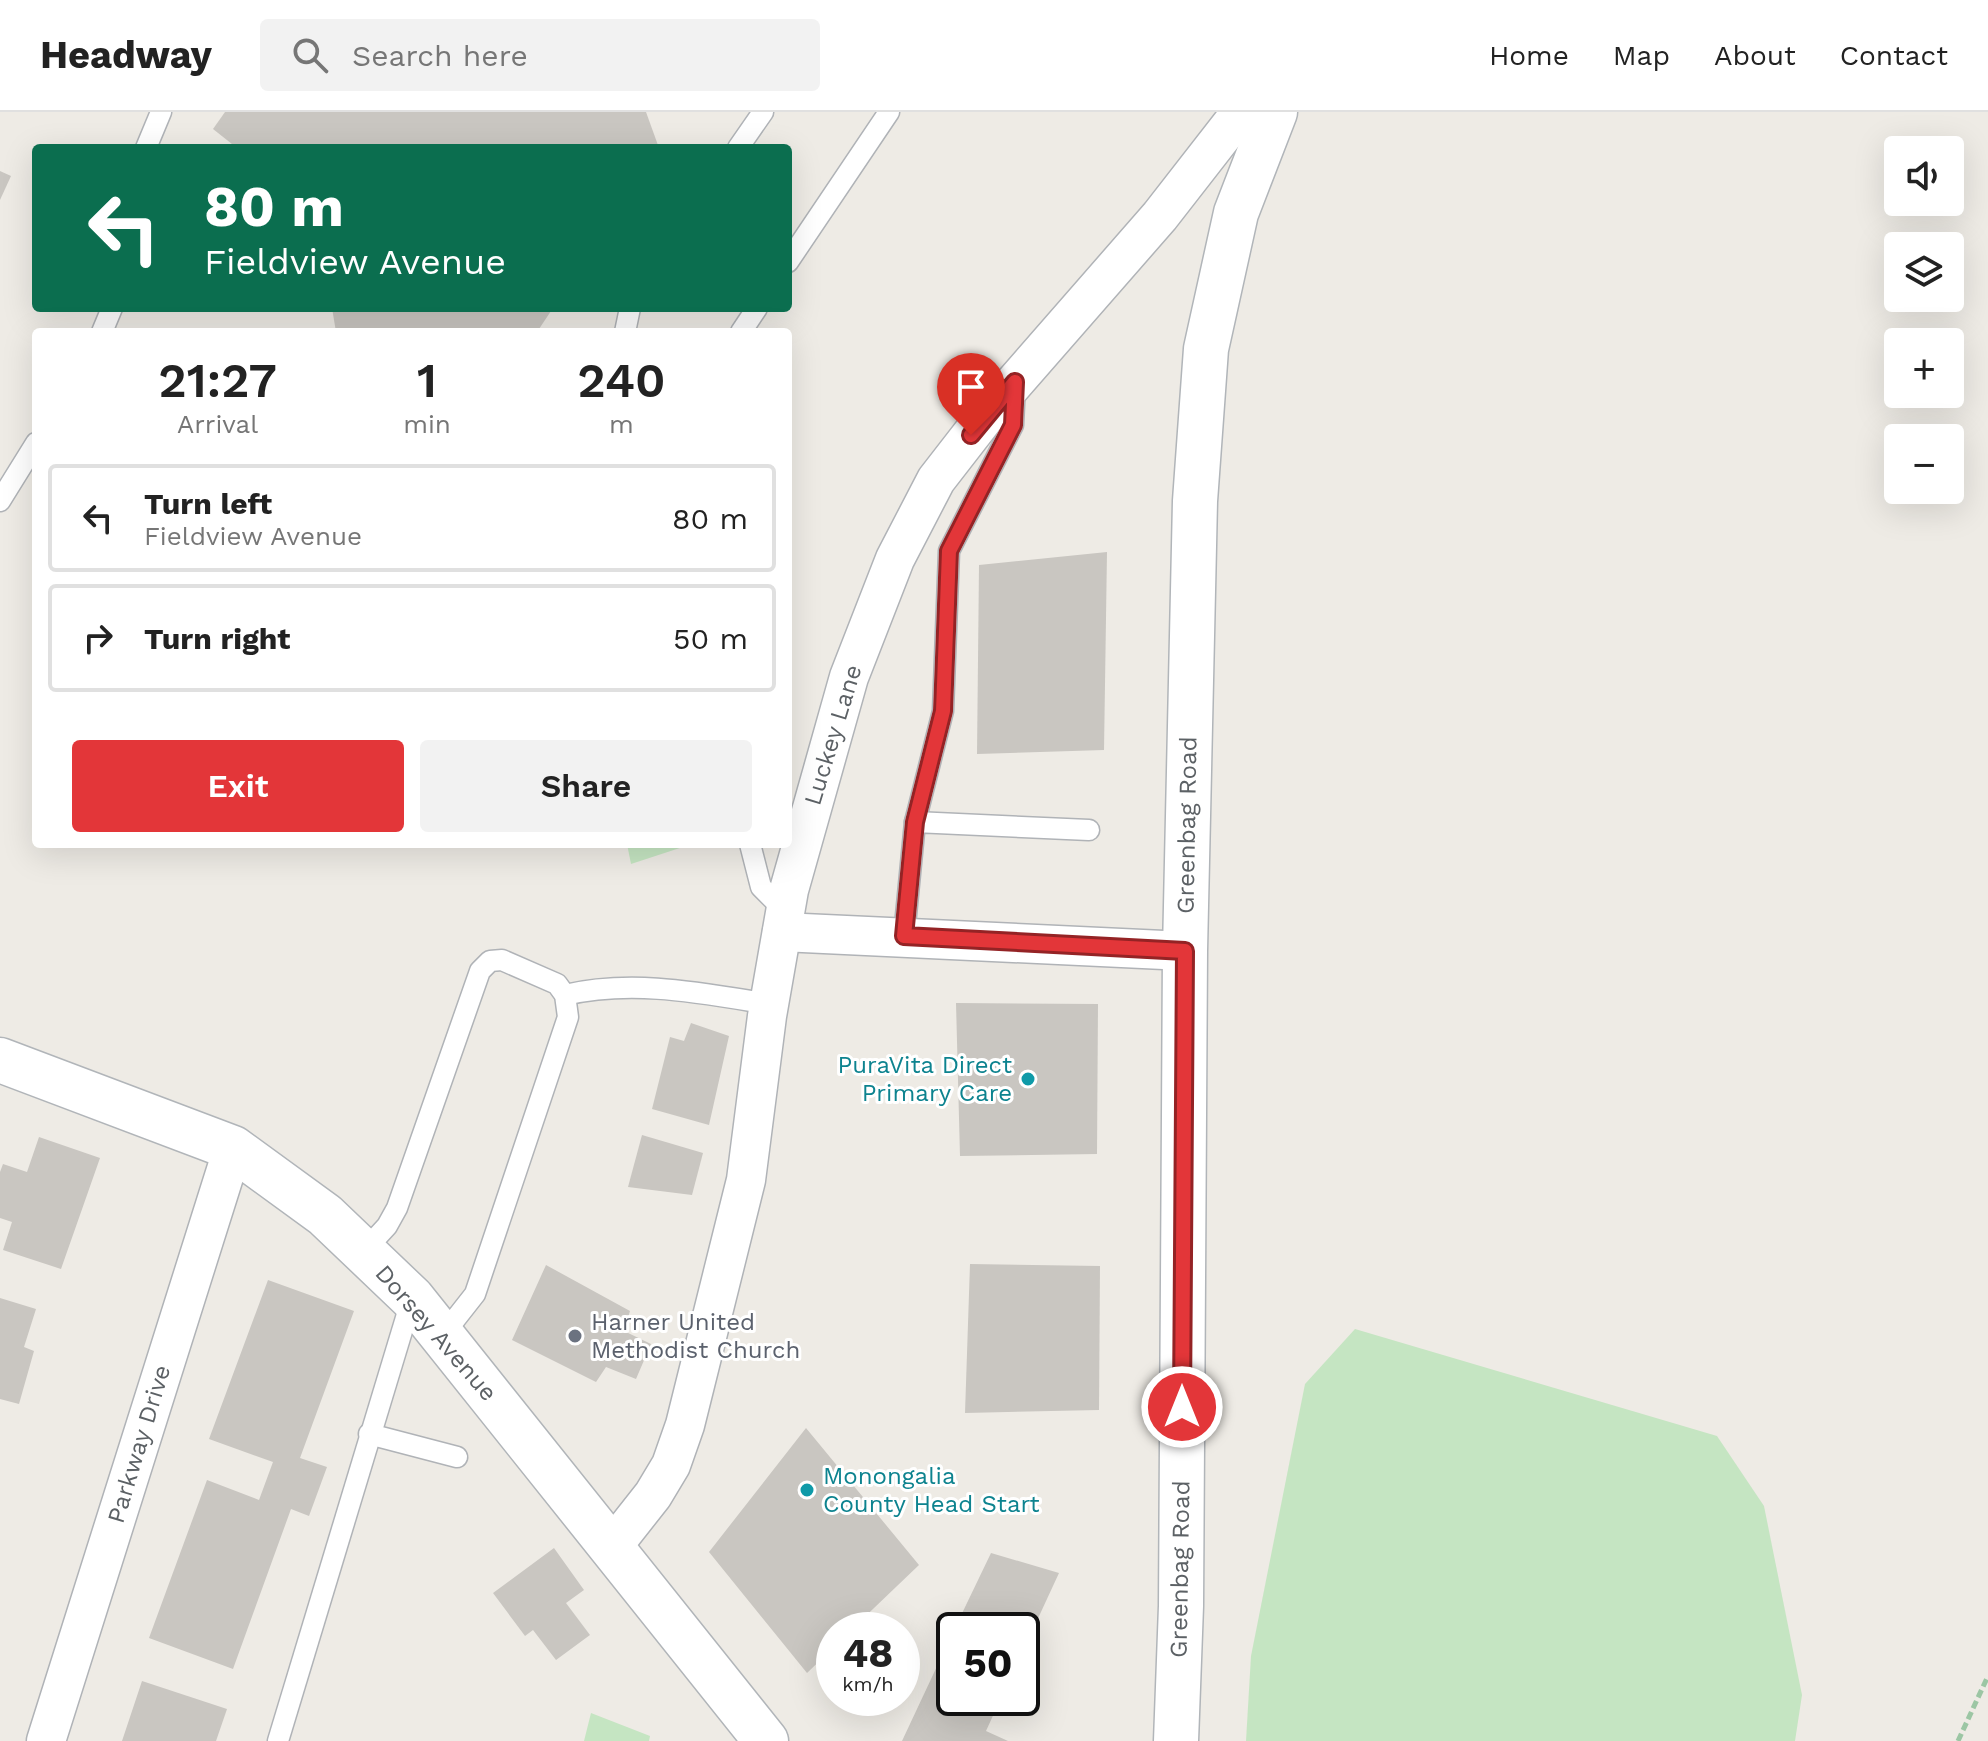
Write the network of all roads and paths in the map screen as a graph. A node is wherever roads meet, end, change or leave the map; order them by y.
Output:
1 (161, 112) edge
2 (763, 112) edge
3 (889, 112) edge
4 (1241, 112) edge
5 (1275, 112) edge
6 (148, 144) edge
7 (741, 144) edge
8 (792, 256) edge
9 (1015, 382) junction
10 (32, 449) edge
11 (0, 501) edge
12 (915, 822) junction
13 (1089, 830) dead end
14 (751, 848) edge
15 (784, 922) junction
16 (904, 936) junction
17 (1185, 951) junction
18 (565, 995) junction
19 (770, 1004) junction
20 (0, 1060) edge
21 (233, 1148) junction
22 (364, 1251) junction
23 (412, 1298) junction
24 (442, 1336) junction
25 (369, 1434) junction
26 (457, 1457) dead end
27 (612, 1547) junction
28 (1988, 1676) edge
29 (46, 1741) edge
30 (278, 1741) edge
31 (766, 1741) edge
32 (1176, 1741) edge
33 (1958, 1741) edge

1 - 6 lane
2 - 7 lane
3 - 8 lane
4 - 9 street, Luckey Lane
5 - 17 main road, Greenbag Road
9 - 12 lane
9 - 15 street, Luckey Lane
10 - 11 lane
12 - 13 lane
12 - 16 lane
14 - 15 lane
15 - 16 street
15 - 19 street, Luckey Lane
16 - 17 street
17 - 32 main road, Greenbag Road
18 - 19 lane
18 - 22 lane
18 - 24 lane
19 - 27 street, Luckey Lane
20 - 21 main road, Dorsey Avenue
21 - 22 main road, Dorsey Avenue
21 - 29 street, Parkway Drive
22 - 23 main road, Dorsey Avenue
23 - 24 main road, Dorsey Avenue
23 - 25 lane
24 - 27 main road, Dorsey Avenue
25 - 26 lane
25 - 30 lane
27 - 31 main road, Dorsey Avenue
28 - 33 path

